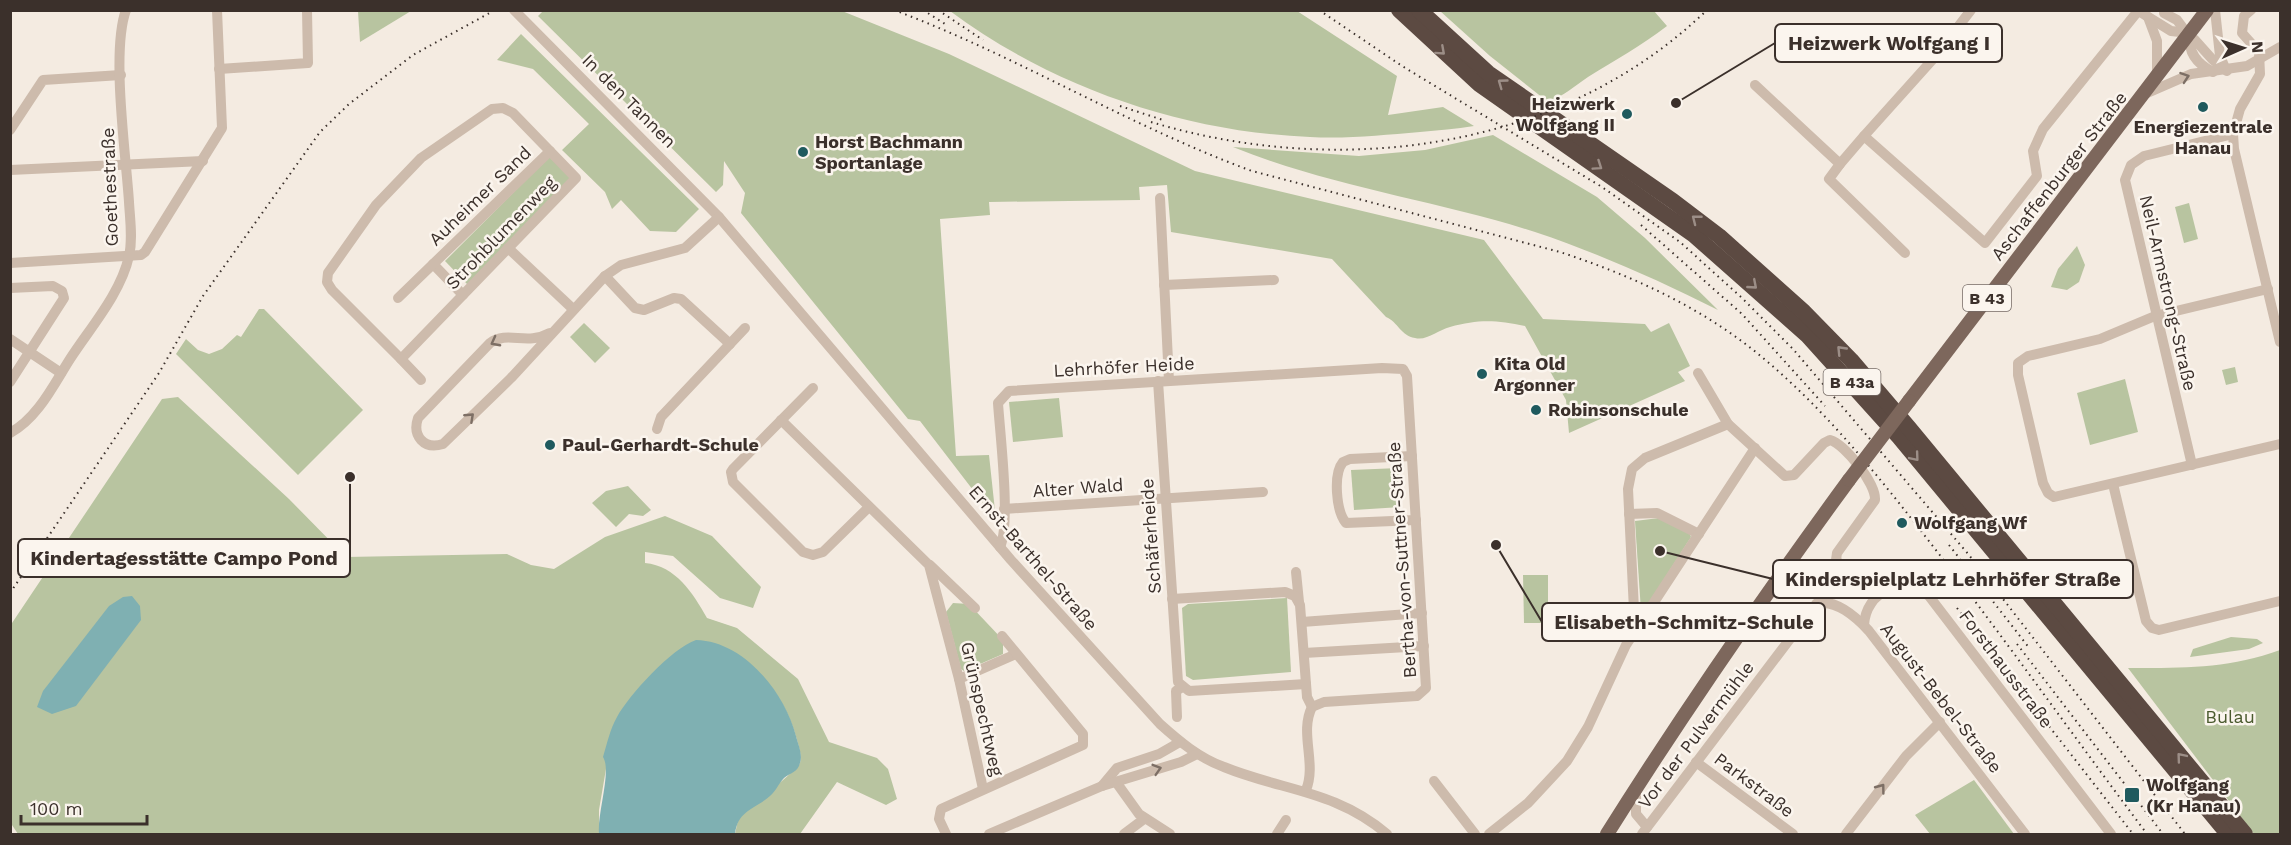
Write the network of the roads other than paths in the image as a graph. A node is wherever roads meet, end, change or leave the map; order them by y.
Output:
1 (126, 10) edge
2 (217, 10) edge
3 (307, 10) edge
4 (513, 10) edge
5 (1399, 10) edge
6 (1419, 10) edge
7 (1971, 10) edge
8 (2177, 10) edge
9 (2207, 10) edge
10 (2215, 10) edge
11 (2251, 10) edge
12 (2137, 11) edge
13 (2164, 14) junction
14 (2148, 17) junction
15 (2185, 34) junction
16 (2280, 47) edge
17 (2271, 55) edge
18 (219, 69) junction
19 (2227, 71) junction
20 (2212, 72) junction
21 (121, 75) junction
22 (2157, 79) junction
23 (1755, 85) dead end
24 (2145, 94) junction
25 (10, 130) edge
26 (2233, 134) junction
27 (1864, 136) junction
28 (550, 151) junction
29 (203, 161) junction
30 (126, 164) junction
31 (1840, 164) junction
32 (10, 170) edge
33 (1160, 198) dead end
34 (719, 217) junction
35 (508, 248) junction
36 (1905, 253) dead end
37 (129, 255) junction
38 (10, 262) edge
39 (433, 264) junction
40 (605, 276) junction
41 (1274, 280) dead end
42 (1164, 285) junction
43 (10, 288) edge
44 (2268, 289) junction
45 (463, 295) junction
46 (398, 298) dead end
47 (573, 309) junction
48 (2155, 316) junction
49 (745, 328) dead end
50 (550, 333) junction
51 (10, 339) edge
52 (518, 339) junction
53 (2280, 342) edge
54 (730, 344) junction
55 (29, 351) junction
56 (401, 359) junction
57 (524, 364) junction
58 (1403, 369) joint
59 (61, 373) junction
60 (1698, 373) dead end
61 (421, 380) dead end
62 (1164, 381) junction
63 (10, 382) edge
64 (813, 388) dead end
65 (781, 420) junction
66 (1728, 424) junction
67 (657, 429) dead end
68 (10, 433) edge
69 (2280, 444) edge
70 (1755, 448) junction
71 (1412, 456) junction
72 (2192, 465) junction
73 (2113, 484) junction
74 (1263, 492) dead end
75 (1166, 499) junction
76 (869, 507) junction
77 (1004, 509) junction
78 (1629, 514) junction
79 (1416, 520) junction
80 (1699, 534) junction
81 (1000, 547) junction
82 (929, 565) junction
83 (1843, 569) junction
84 (1296, 572) dead end
85 (1874, 597) junction
86 (1172, 599) junction
87 (2280, 601) edge
88 (1816, 603) junction
89 (1300, 605) junction
90 (975, 608) dead end
91 (1422, 614) junction
92 (1302, 622) junction
93 (1864, 625) junction
94 (1635, 631) junction
95 (1002, 636) dead end
96 (1424, 646) junction
97 (1304, 653) junction
98 (1016, 654) junction
99 (959, 679) junction
100 (1306, 684) junction
101 (1182, 687) junction
102 (1312, 707) junction
103 (1177, 717) dead end
104 (1940, 722) junction
105 (1180, 742) junction
106 (1197, 754) junction
107 (1696, 762) junction
108 (1434, 781) dead end
109 (1116, 782) junction
110 (1102, 786) junction
111 (983, 789) junction
112 (1636, 789) junction
113 (1305, 790) junction
114 (1144, 819) junction
115 (1286, 820) dead end
116 (1645, 831) edge
117 (946, 834) edge
118 (989, 834) edge
119 (1124, 834) edge
120 (1170, 834) edge
121 (1277, 834) edge
122 (1387, 834) edge
123 (1475, 834) edge
124 (1490, 834) edge
125 (1607, 834) edge
126 (1793, 834) edge
127 (1846, 834) edge
128 (2025, 834) edge
129 (2111, 834) edge
130 (2228, 834) edge
131 (2245, 834) edge

1 - 21 street, Goethestraße
2 - 18 street
3 - 18 street
4 - 34 street, In den Tannen
5 -> 130 highway, B 43a
131 -> 6 highway, B 43a
7 - 27 street
8 - 13 street
9 - 15 main road, Aschaffenburger Straße / B 43
10 - 19 street
11 - 17 street
12 - 14 street
12 - 27 street
13 - 14 street
13 - 15 street
14 - 15 street
14 - 22 street
15 - 19 street
15 - 20 street
15 - 22 main road, Aschaffenburger Straße / B 43
16 - 17 street
17 - 19 street
17 - 26 street
18 - 29 street
19 - 20 street
24 -> 20 street
21 - 25 street
21 - 30 street, Goethestraße
22 - 24 main road, Aschaffenburger Straße / B 43
23 - 31 street
24 - 112 main road, Aschaffenburger Straße / B 43, bridge
26 - 44 street
26 - 48 street, Neil-Armstrong-Straße
27 - 31 street
28 - 35 street, Strohblumenweg
28 - 39 street, Auheimer Sand
28 - 56 street, Strohblumenweg
29 - 30 street
29 - 37 street
30 - 32 street
30 - 37 street, Goethestraße
31 - 36 street
33 - 42 street, Schäferheide
34 - 40 street
34 - 81 street, Ernst-Barthel-Straße
35 - 45 street, Strohblumenweg
35 - 47 street
37 - 38 street
37 - 59 street, Goethestraße
39 - 45 street, Auheimer Sand
39 - 46 street, Auheimer Sand
40 - 47 street
40 - 54 street
41 - 42 street
42 - 62 street, Schäferheide
43 - 55 street
44 - 48 street
44 - 53 street
45 - 56 street, Strohblumenweg
47 - 50 street
48 - 72 street, Neil-Armstrong-Straße
48 - 73 street
49 - 54 street
50 - 52 street
50 - 57 street
51 - 55 street
52 - 57 street
52 -> 57 street
54 - 67 street
55 - 59 street
55 - 63 street
56 - 61 street, Strohblumenweg
58 - 62 street, Lehrhöfer Heide
58 - 71 street, Bertha-von-Suttner-Straße
59 - 68 street, Goethestraße
60 - 66 street
62 - 75 street, Schäferheide
62 - 77 street, Lehrhöfer Heide
64 - 65 street
65 - 76 street
65 - 76 street
66 - 70 street
66 - 78 street
69 - 72 street
70 - 80 street
70 - 83 street
71 - 79 street, Bertha-von-Suttner-Straße
71 - 79 street
72 - 73 street
73 - 87 street
74 - 75 street, Alter Wald
75 - 77 street, Alter Wald
75 - 86 street, Schäferheide
76 - 82 street
77 - 81 street, Lehrhöfer Heide
78 - 80 street
78 - 94 street
79 - 91 street, Bertha-von-Suttner-Straße
80 - 94 street
81 - 105 street, Ernst-Barthel-Straße
82 - 90 street
82 - 99 street, Grünspechtweg
83 - 85 street
83 - 88 street, Vor der Pulvermühle
84 - 89 street
85 - 93 street
85 - 129 street, Forsthausstraße
86 - 89 street
86 - 101 street, Schäferheide
88 - 93 street, August-Bebel-Straße
88 - 107 street, Vor der Pulvermühle
89 - 92 street
91 - 92 street
91 - 96 street, Bertha-von-Suttner-Straße
92 - 97 street
93 - 104 street, August-Bebel-Straße
94 - 124 street
95 - 98 street
96 - 97 street
96 - 102 street, Bertha-von-Suttner-Straße
97 - 100 street
98 - 99 street
98 - 111 street
99 - 111 street, Grünspechtweg
100 - 101 street
100 - 102 street
101 - 103 street, Schäferheide
102 - 113 street
127 -> 104 street
104 - 128 street, August-Bebel-Straße
105 - 106 street, Ernst-Barthel-Straße
105 - 110 street
109 -> 106 street
106 - 113 street, Ernst-Barthel-Straße
107 - 116 street, Vor der Pulvermühle
107 - 126 street, Parkstraße
108 - 123 street
109 - 110 street
109 - 114 street
110 - 118 street
111 - 117 street, Grünspechtweg
112 - 116 street
112 - 125 main road, Aschaffenburger Straße
113 - 122 street, Ernst-Barthel-Straße
114 - 119 street
114 - 120 street
115 - 121 street

